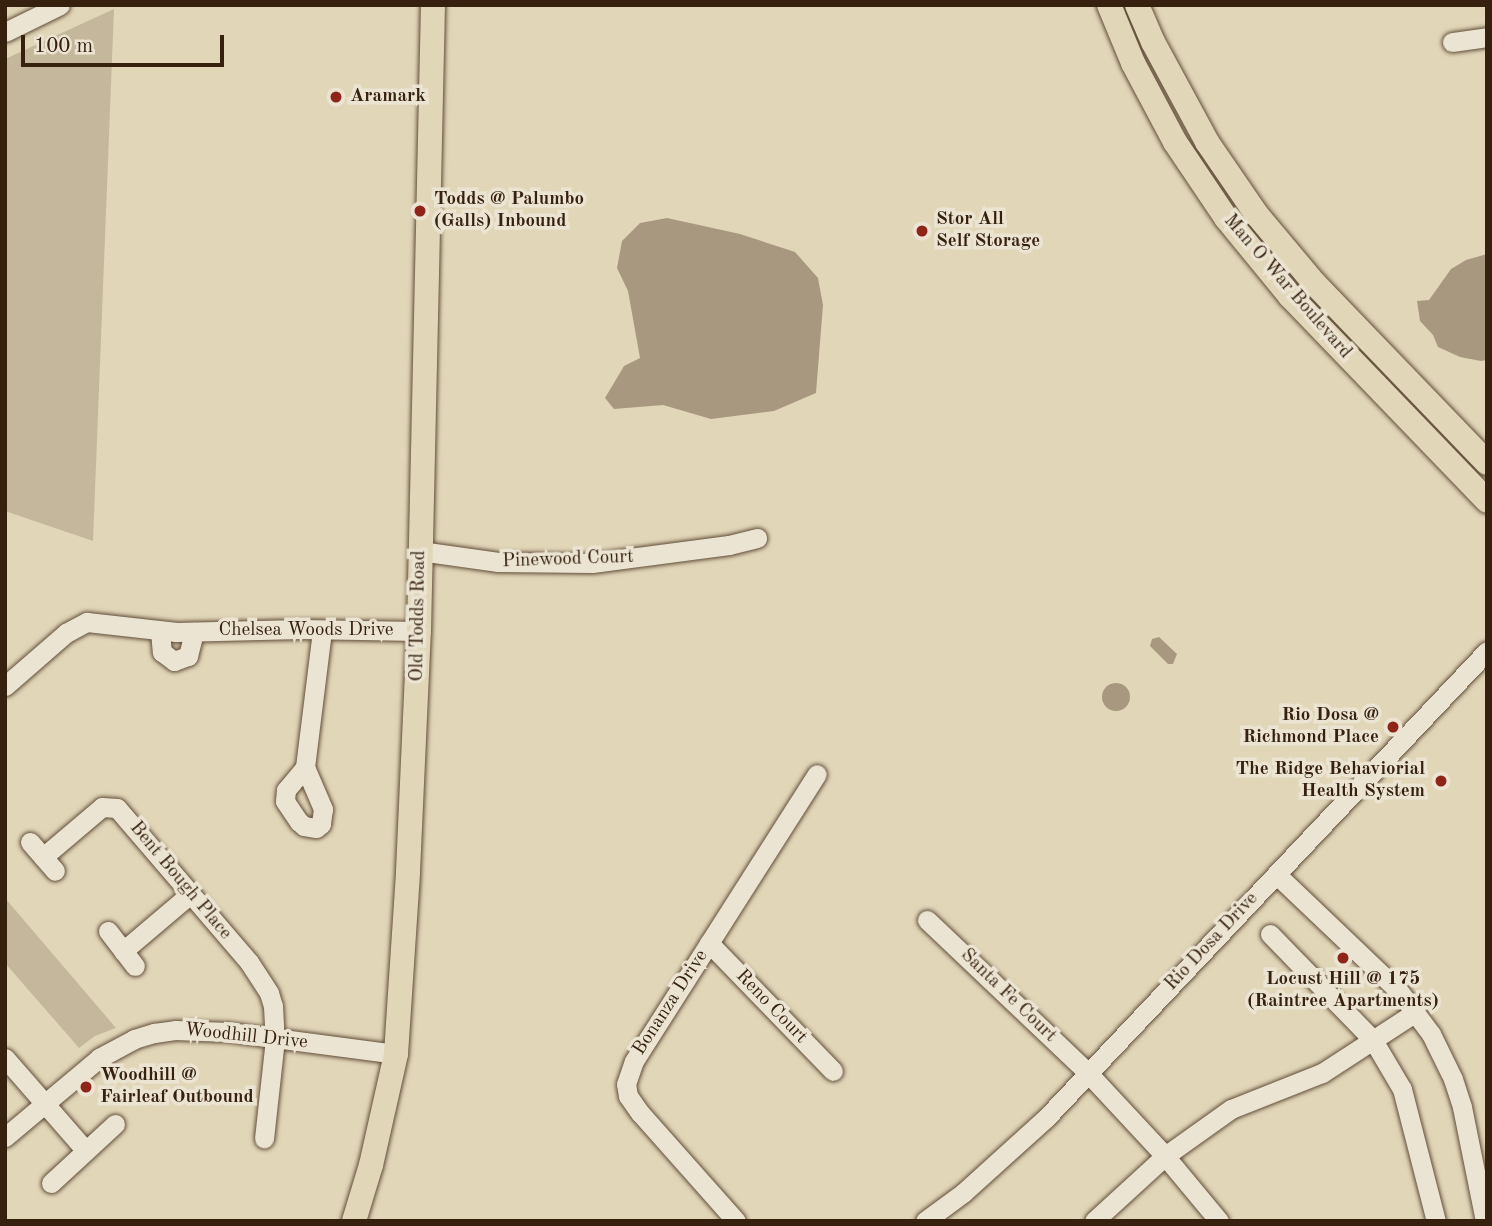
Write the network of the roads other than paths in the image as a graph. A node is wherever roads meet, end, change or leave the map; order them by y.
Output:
1 (60, 5) edge
2 (433, 5) edge
3 (1110, 5) edge
4 (1137, 5) edge
5 (5, 32) edge
6 (1487, 37) edge
7 (1452, 42) dead end
8 (1487, 463) edge
9 (1487, 501) edge
10 (757, 538) dead end
11 (420, 551) junction
12 (160, 631) junction
13 (322, 631) junction
14 (419, 631) junction
15 (194, 632) junction
16 (1487, 651) edge
17 (5, 686) edge
18 (305, 766) dead end
19 (817, 774) dead end
20 (30, 842) dead end
21 (1276, 874) junction
22 (189, 895) junction
23 (927, 920) dead end
24 (108, 932) dead end
25 (1270, 934) dead end
26 (709, 943) junction
27 (1416, 1012) junction
28 (275, 1039) junction
29 (1373, 1040) junction
30 (396, 1054) junction
31 (5, 1058) edge
32 (833, 1071) dead end
33 (1088, 1073) junction
34 (46, 1103) junction
35 (115, 1124) dead end
36 (5, 1137) edge
37 (264, 1138) dead end
38 (86, 1151) junction
39 (1166, 1156) junction
40 (51, 1183) dead end
41 (354, 1221) edge
42 (736, 1221) edge
43 (925, 1221) edge
44 (1094, 1221) edge
45 (1219, 1221) edge
46 (1436, 1221) edge
47 (1485, 1221) edge

1 - 5 street
2 - 11 main road, Old Todds Road
3 - 9 main road, Man O War Boulevard
4 - 8 main road, Man O War Boulevard
6 - 7 street
10 - 11 street, Pinewood Court
11 - 14 main road, Old Todds Road
12 - 15 street, Chelsea Woods Drive
12 - 15 street, Chelsea Woods Drive
12 - 17 street, Chelsea Woods Drive
13 - 14 street, Chelsea Woods Drive
13 - 15 street, Chelsea Woods Drive
13 - 18 street
14 - 30 main road, Old Todds Road
16 - 21 street, Rio Dosa Drive
19 - 26 street, Bonanza Drive
20 - 22 street, Bent Bough Place
21 - 27 street
21 - 33 street, Rio Dosa Drive
22 - 24 street
22 - 28 street, Bent Bough Place
23 - 33 street, Santa Fe Court
25 - 29 street
26 - 32 street, Reno Court
26 - 42 street, Bonanza Drive
27 - 29 street
27 - 47 street
28 - 30 street, Woodhill Drive
28 - 34 street, Woodhill Drive
28 - 37 street, Bent Bough Place
29 - 39 street
29 - 46 street
30 - 41 main road, Old Todds Road
31 - 34 street
33 - 39 street, Santa Fe Court
33 - 43 street, Rio Dosa Drive
34 - 36 street, Woodhill Drive
34 - 38 street
35 - 38 street
38 - 40 street
39 - 44 street
39 - 45 street, Santa Fe Court

